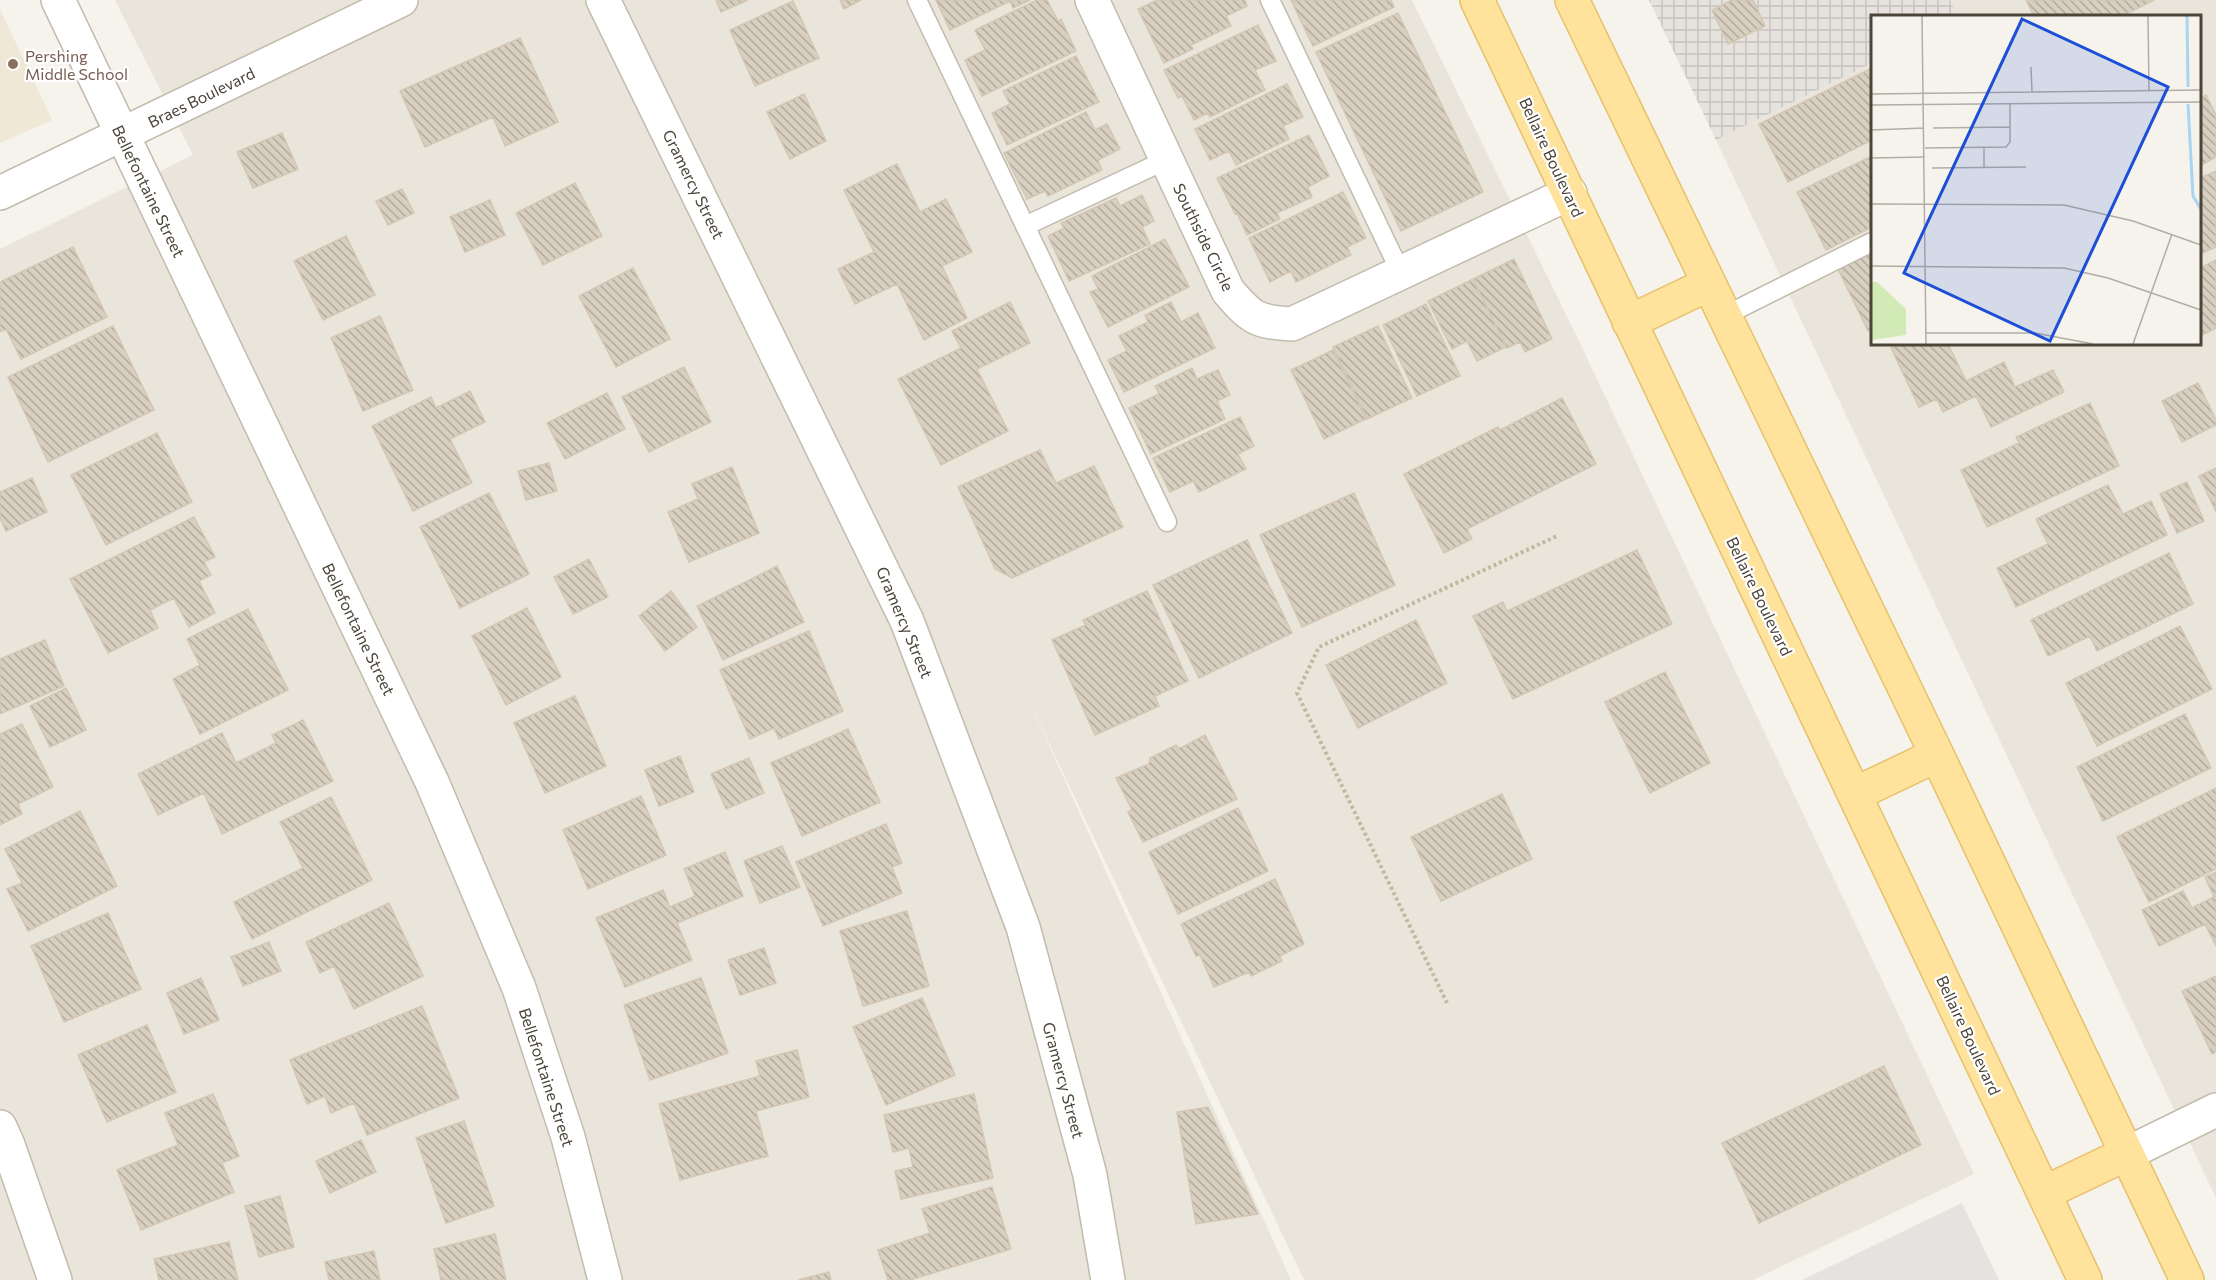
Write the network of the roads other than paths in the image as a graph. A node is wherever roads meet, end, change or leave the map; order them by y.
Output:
1 (58, 0) edge
2 (401, 0) edge
3 (603, 0) edge
4 (917, 0) edge
5 (1092, 0) edge
6 (1270, 0) edge
7 (1477, 0) edge
8 (1572, 0) edge
9 (123, 135) junction
10 (1166, 160) junction
11 (0, 193) edge
12 (1570, 193) junction
13 (1025, 226) junction
14 (1871, 242) edge
15 (1401, 273) junction
16 (1709, 284) junction
17 (1724, 316) junction
18 (1629, 322) junction
19 (1167, 522) dead end
20 (1937, 755) junction
21 (1855, 795) junction
22 (2216, 1110) edge
23 (0, 1127) edge
24 (2126, 1154) junction
25 (2044, 1193) junction
26 (55, 1280) edge
27 (605, 1280) edge
28 (1108, 1280) edge
29 (2085, 1280) edge
30 (2187, 1280) edge

1 - 9 street, Bellefontaine Street
2 - 9 street, Braes Boulevard
3 - 28 street, Gramercy Street
4 - 13 lane
5 - 10 street, Southside Circle
6 - 15 lane
7 - 12 main road, Bellaire Boulevard
8 - 16 main road
9 - 11 street, Braes Boulevard
9 - 27 street, Bellefontaine Street
10 - 13 lane
10 - 15 street, Southside Circle
12 - 15 street, Southside Circle
12 - 18 main road, Bellaire Boulevard
13 - 19 lane
14 - 17 lane
16 - 17 main road
16 - 18 main road
17 - 20 main road
18 - 21 main road, Bellaire Boulevard
20 - 21 main road
20 - 24 main road
21 - 25 main road, Bellaire Boulevard
22 - 24 street
23 - 26 street
24 - 25 main road
24 - 30 main road
25 - 29 main road, Bellaire Boulevard

